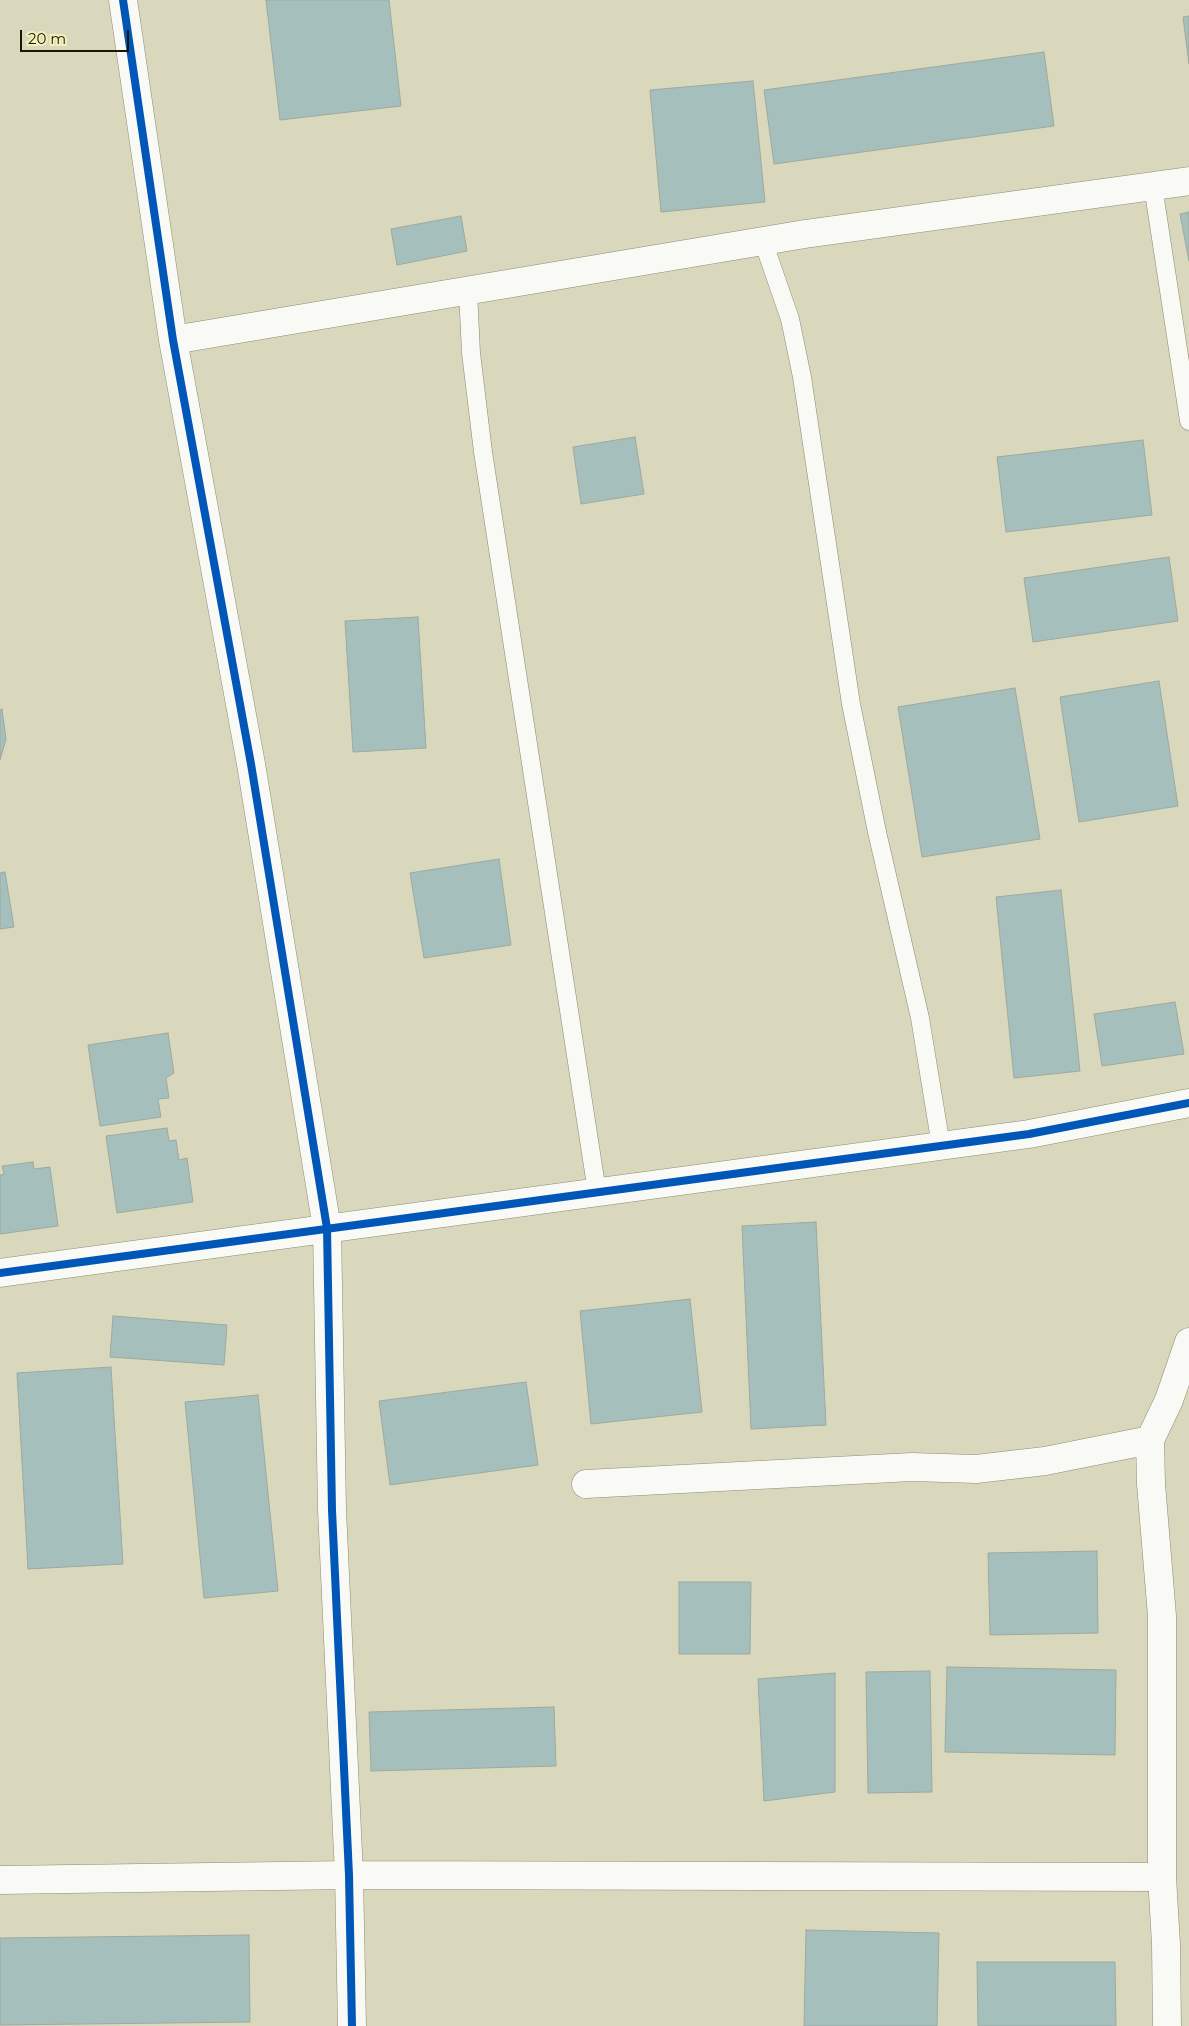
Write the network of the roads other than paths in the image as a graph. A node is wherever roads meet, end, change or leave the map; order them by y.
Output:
1 (123, 0) edge
2 (1189, 181) edge
3 (1153, 186) junction
4 (763, 240) junction
5 (468, 291) junction
6 (173, 340) junction
7 (1189, 421) edge
8 (1188, 1111) edge
9 (941, 1146) junction
10 (597, 1192) junction
11 (326, 1228) junction
12 (0, 1273) edge
13 (1189, 1342) edge
14 (1150, 1440) junction
15 (586, 1484) dead end
16 (348, 1875) junction
17 (1162, 1877) junction
18 (0, 1880) edge
19 (352, 2026) edge
20 (1167, 2026) edge

1 - 6 street
2 - 3 street
3 - 4 street
3 - 7 lane
4 - 5 street
4 - 9 lane
5 - 6 street
5 - 10 lane
6 - 11 street
8 - 9 street
9 - 10 street
10 - 11 street
11 - 12 street
11 - 16 street
13 - 14 street
14 - 15 street
14 - 17 street
16 - 17 street
16 - 18 street
16 - 19 street
17 - 20 street

